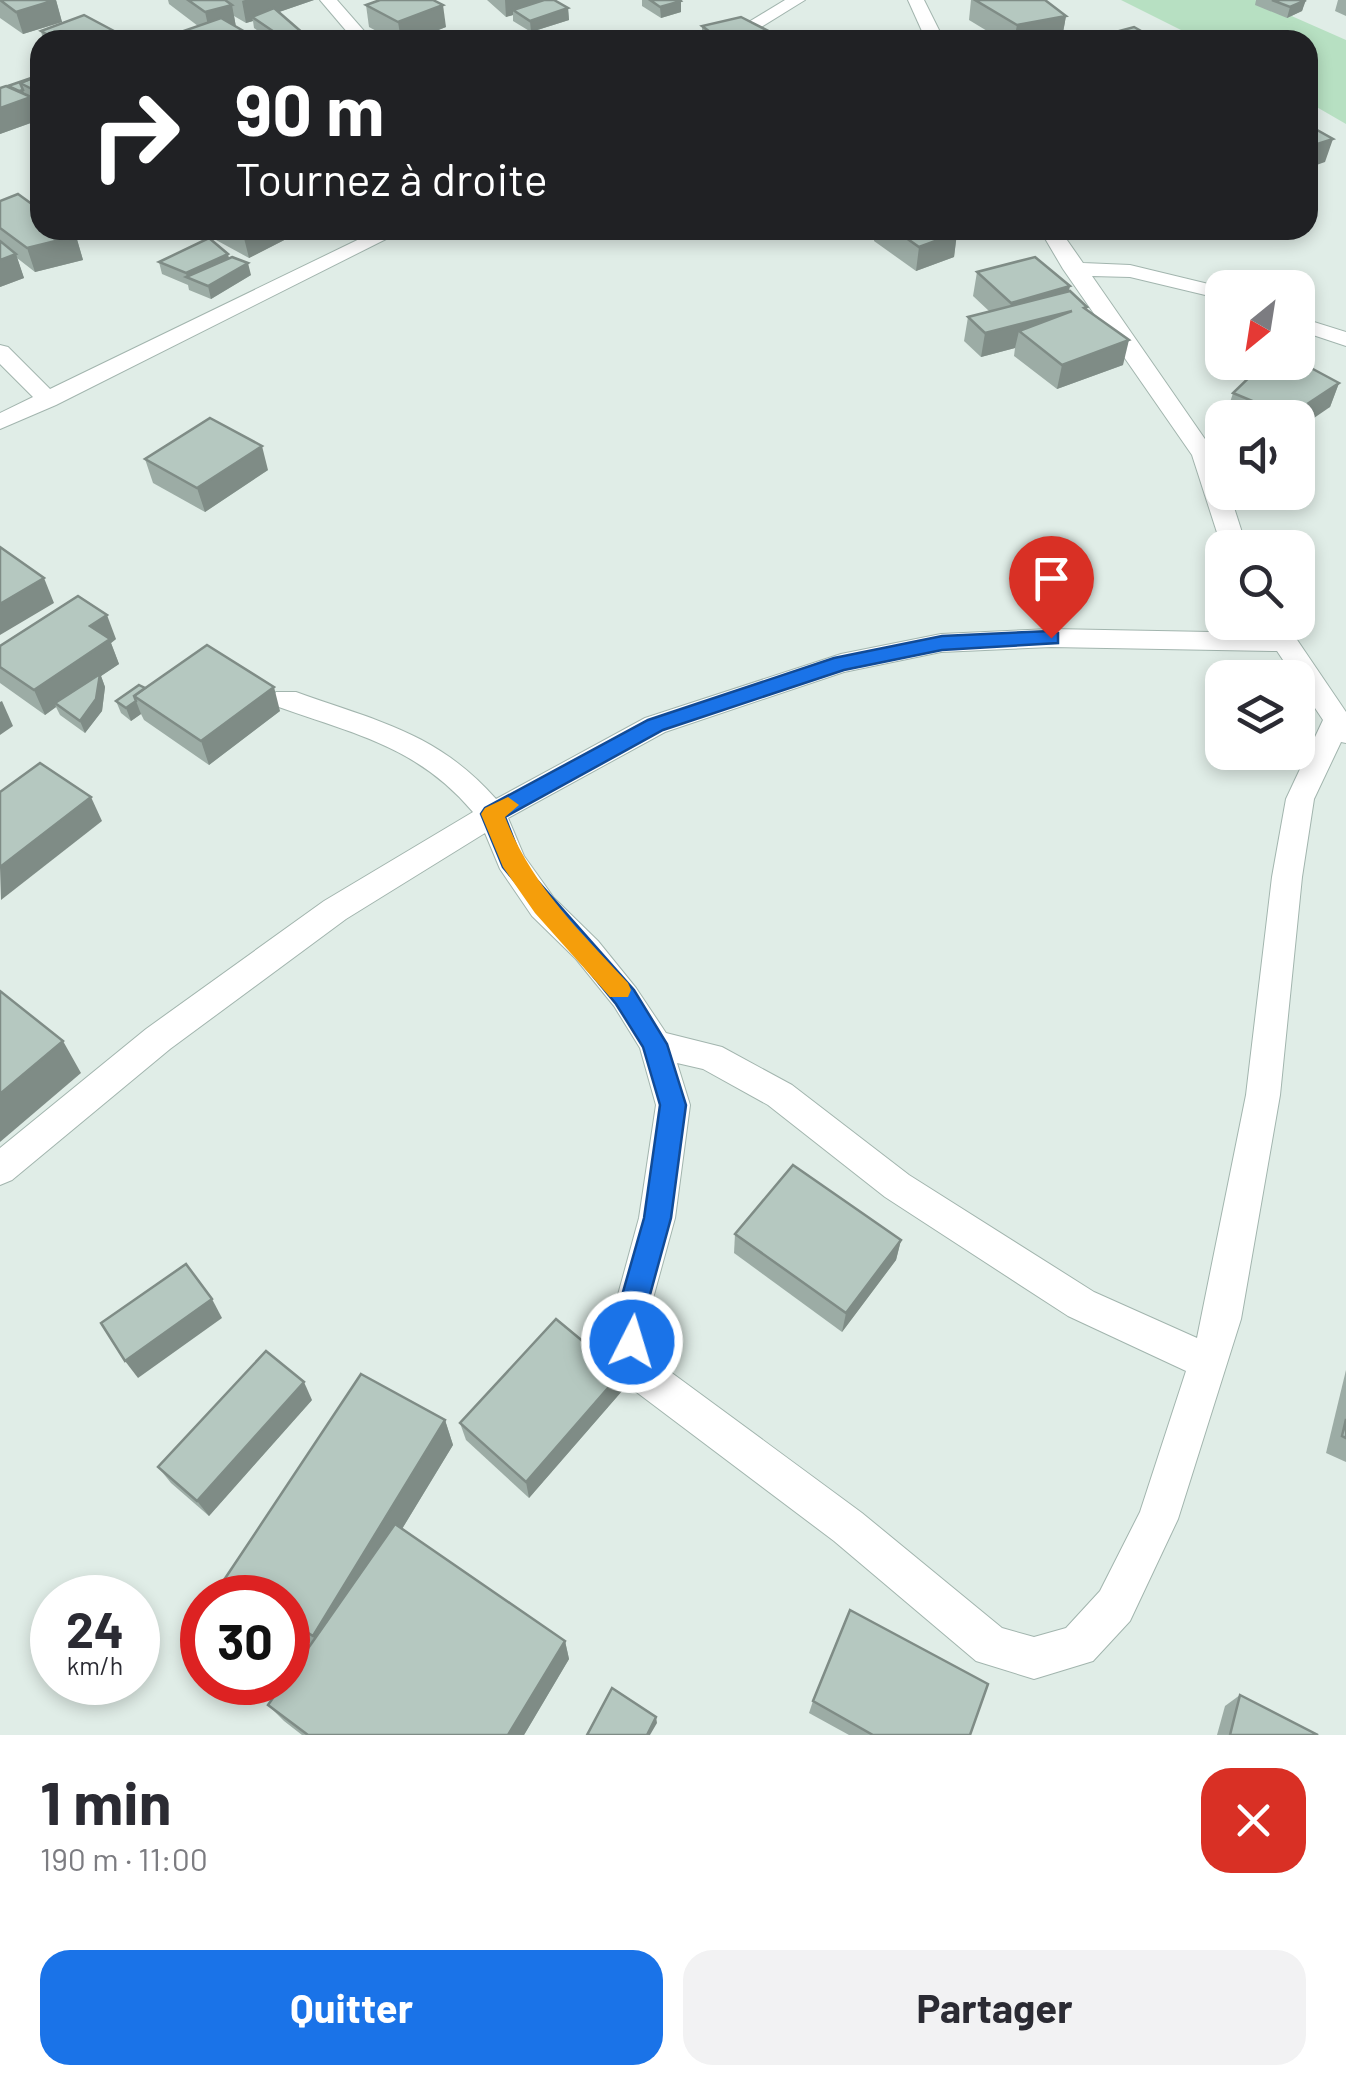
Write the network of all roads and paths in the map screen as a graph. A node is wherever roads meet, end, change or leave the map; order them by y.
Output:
1 (328, 0) edge
2 (796, 0) edge
3 (916, 0) edge
4 (354, 30) edge
5 (745, 30) edge
6 (930, 30) edge
7 (374, 240) edge
8 (1056, 240) edge
9 (1074, 269) junction
10 (1205, 289) edge
11 (1315, 329) edge
12 (1346, 339) edge
13 (0, 352) edge
14 (48, 400) junction
15 (0, 422) edge
16 (1229, 530) edge
17 (1205, 634) edge
18 (1282, 640) edge
19 (286, 699) dead end
20 (1343, 717) edge
21 (492, 814) junction
22 (655, 1044) junction
23 (0, 1169) edge
24 (1208, 1362) junction

1 - 4 street
2 - 5 street
3 - 6 street
7 - 14 street
8 - 9 street
9 - 10 street
9 - 16 street
11 - 12 street
13 - 14 street
14 - 15 street
17 - 21 street
18 - 20 street
19 - 21 street
20 - 24 street
21 - 22 street
21 - 23 street
22 - 24 street
22 - 24 street

